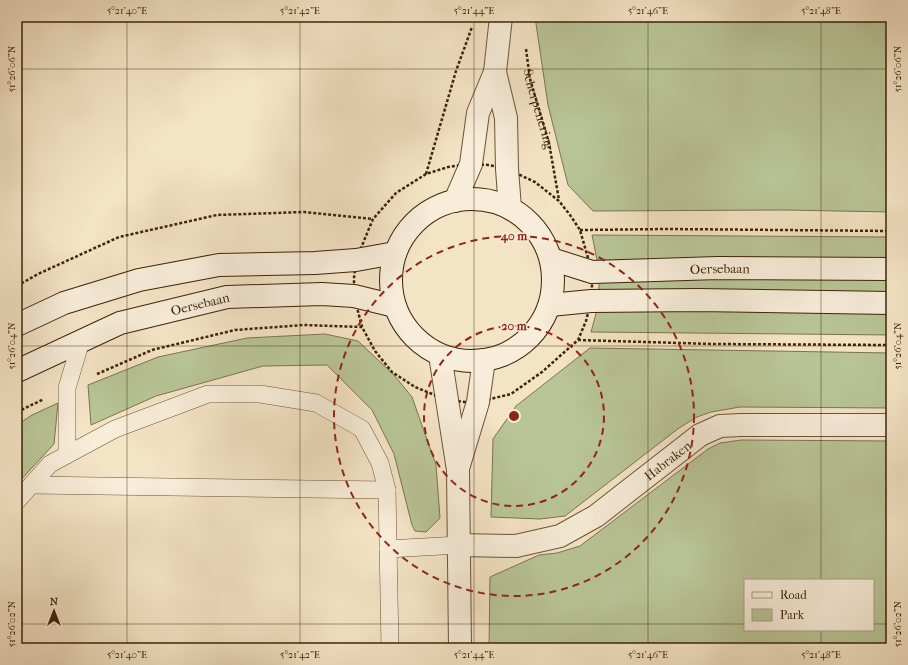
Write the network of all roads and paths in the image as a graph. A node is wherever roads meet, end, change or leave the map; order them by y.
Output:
1 (500, 17) edge
2 (472, 24) dead end
3 (526, 49) dead end
4 (495, 72) junction
5 (471, 164) junction
6 (507, 169) junction
7 (426, 174) junction
8 (455, 201) junction
9 (559, 201) junction
10 (510, 208) junction
11 (373, 219) junction
12 (580, 230) junction
13 (891, 232) edge
14 (395, 253) junction
15 (551, 259) junction
16 (356, 260) junction
17 (891, 270) edge
18 (592, 272) junction
19 (17, 286) edge
20 (354, 296) junction
21 (591, 301) junction
22 (891, 303) edge
23 (550, 305) junction
24 (395, 306) junction
25 (17, 325) edge
26 (362, 327) junction
27 (578, 340) junction
28 (81, 341) junction
29 (891, 345) edge
30 (440, 355) junction
31 (484, 360) junction
32 (17, 371) edge
33 (67, 388) junction
34 (447, 400) junction
35 (478, 402) junction
36 (17, 412) edge
37 (891, 426) edge
38 (67, 455) junction
39 (458, 470) junction
40 (32, 485) junction
41 (387, 490) junction
42 (17, 501) edge
43 (459, 544) junction
44 (388, 548) junction
45 (390, 648) edge
46 (460, 648) edge

1 - 4 main road
2 - 7 path
3 - 9 path, Scherpenering
4 - 5 main road
4 - 6 main road
5 - 6 path
5 - 7 path
5 - 8 main road
6 - 9 path
6 - 10 main road
7 - 11 path
8 - 10 main road
8 - 14 main road
9 - 12 path
10 - 15 main road
11 - 16 path
11 - 19 path
12 - 13 path
12 - 18 path
14 - 16 main road
14 - 24 main road
15 - 18 main road, Oersebaan
15 - 23 main road
16 - 20 path
16 - 25 main road
17 - 18 main road, Oersebaan
18 - 21 path
20 - 24 main road, Oersebaan
20 - 26 path
20 - 28 main road, Oersebaan
21 - 22 main road
21 - 23 main road
21 - 27 path
23 - 31 main road
24 - 30 main road
26 - 33 path
26 - 34 path
27 - 29 path
27 - 35 path
28 - 32 main road, Oersebaan
28 - 33 lane
30 - 31 main road
30 - 34 main road
31 - 35 main road
33 - 36 path
33 - 38 lane
34 - 35 path
34 - 39 main road
35 - 39 main road
37 - 43 main road, Habraken
38 - 40 lane
38 - 41 lane
39 - 43 main road
40 - 41 lane
40 - 42 lane
41 - 44 lane
43 - 44 lane
43 - 46 main road
44 - 45 lane

